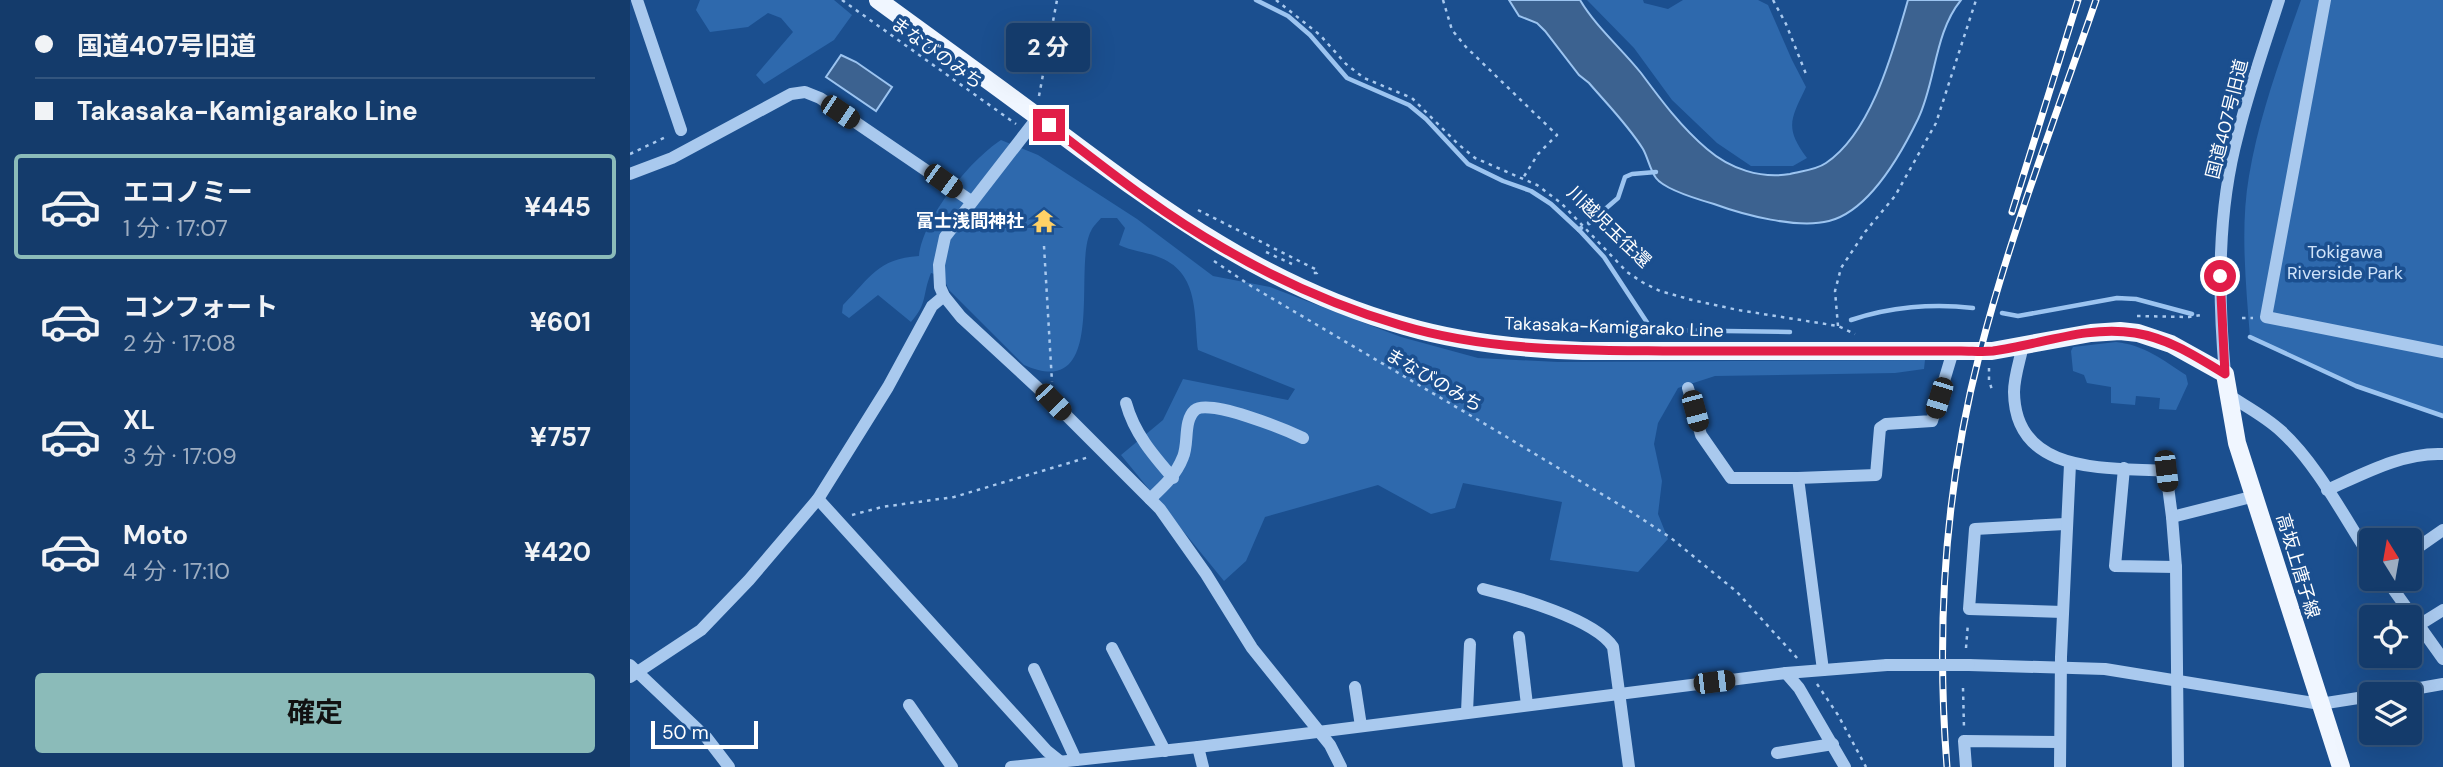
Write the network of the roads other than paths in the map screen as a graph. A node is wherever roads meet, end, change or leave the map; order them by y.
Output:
1 (636, 0) edge
2 (878, 0) edge
3 (2279, 0) edge
4 (2325, 0) edge
5 (1038, 117) junction
6 (681, 130) road end
7 (630, 174) edge
8 (971, 201) junction
9 (944, 296) junction
10 (2023, 345) junction
11 (1953, 351) junction
12 (2443, 352) edge
13 (2225, 374) junction
14 (1688, 388) dead end
15 (2227, 394) junction
16 (1126, 404) dead end
17 (1303, 438) dead end
18 (2443, 454) edge
19 (2070, 464) junction
20 (2124, 468) junction
21 (1172, 478) junction
22 (1798, 478) junction
23 (2327, 490) junction
24 (2255, 496) junction
25 (818, 499) junction
26 (1150, 499) junction
27 (2172, 517) junction
28 (2065, 524) junction
29 (2443, 530) edge
30 (2359, 539) edge
31 (2422, 545) edge
32 (2176, 567) junction
33 (1483, 589) dead end
34 (2443, 610) edge
35 (2063, 612) junction
36 (2422, 623) edge
37 (2422, 629) edge
38 (1519, 637) dead end
39 (1470, 643) dead end
40 (1112, 648) dead end
41 (2443, 659) edge
42 (2060, 666) junction
43 (1034, 669) dead end
44 (633, 672) edge
45 (1786, 673) junction
46 (1818, 674) junction
47 (2176, 681) junction
48 (2443, 684) edge
49 (1354, 687) dead end
50 (2422, 688) edge
51 (1620, 694) junction
52 (2359, 698) edge
53 (2320, 704) junction
54 (909, 705) dead end
55 (1527, 705) junction
56 (1467, 712) junction
57 (1361, 726) junction
58 (1319, 732) junction
59 (2060, 743) junction
60 (1833, 744) junction
61 (1198, 747) junction
62 (1165, 751) junction
63 (1777, 753) dead end
64 (1076, 760) junction
65 (1062, 764) edge
66 (729, 767) edge
67 (952, 767) edge
68 (1011, 767) edge
69 (1203, 767) edge
70 (1341, 767) edge
71 (1629, 767) edge
72 (1845, 767) edge
73 (1966, 767) edge
74 (2060, 767) edge
75 (2178, 767) edge
76 (2341, 767) edge

1 - 6 street
2 - 5 main road, Takasaka-Kamigarako Line
3 - 13 street, 国道407号旧道
4 - 12 street
5 - 8 street
5 - 11 main road, Takasaka-Kamigarako Line
7 - 8 street
8 - 9 street
9 - 25 street
9 - 26 street
10 - 11 main road, Takasaka-Kamigarako Line
10 - 13 main road, Takasaka-Kamigarako Line
10 - 19 street
11 - 22 street
13 - 15 main road, 高坂上唐子線
14 - 22 street
15 - 23 street
15 - 24 main road, 高坂上唐子線
16 - 21 street
17 - 21 street
18 - 23 street
19 - 20 street
19 - 28 street
20 - 27 street
20 - 32 street
21 - 26 street
22 - 46 street
23 - 30 street
24 - 27 street
24 - 53 main road, 高坂上唐子線
25 - 44 street
25 - 65 street
26 - 58 street
27 - 32 street
28 - 35 street
28 - 35 street
29 - 31 street
32 - 47 street
33 - 51 street
34 - 36 street
35 - 42 street
37 - 41 street
38 - 55 street
39 - 56 street
40 - 62 street
42 - 46 street, bridge
42 - 47 street
42 - 59 street
43 - 64 street
44 - 66 street
45 - 46 street
45 - 51 street
45 - 60 street
47 - 53 street
47 - 75 street
48 - 50 street
49 - 57 street
51 - 55 street
51 - 71 street
52 - 53 street
53 - 76 main road, 高坂上唐子線
54 - 67 street
55 - 56 street
56 - 57 street
57 - 58 street
58 - 61 street
58 - 70 street
59 - 73 street
59 - 74 street
60 - 63 street
60 - 72 street
61 - 62 street
61 - 69 street
62 - 64 street
64 - 65 street
65 - 68 street

